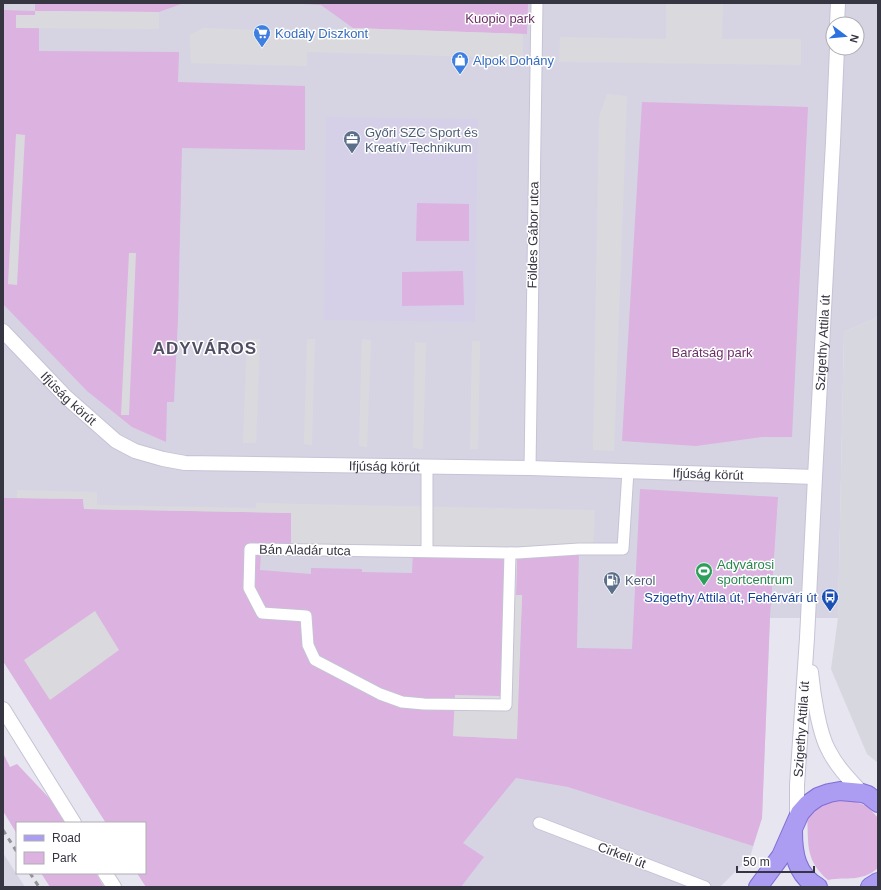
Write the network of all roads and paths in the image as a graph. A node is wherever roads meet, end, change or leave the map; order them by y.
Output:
1 (537, 3) edge
2 (838, 3) edge
3 (837, 16) edge
4 (837, 56) edge
5 (3, 331) edge
6 (427, 466) junction
7 (530, 468) junction
8 (628, 471) junction
9 (815, 477) junction
10 (427, 551) junction
11 (510, 553) junction
12 (807, 638) junction
13 (3, 709) edge
14 (872, 796) edge
15 (73, 822) edge
16 (539, 823) dead end
17 (795, 825) junction
18 (107, 874) edge
19 (878, 882) edge
20 (114, 887) edge
21 (705, 887) edge
22 (758, 887) edge
23 (818, 887) edge
24 (870, 887) edge

1 - 7 street, Földes Gábor utca
2 - 3 street
4 - 9 street, Szigethy Attila út
5 - 6 street, Ifjúság körút
6 - 7 street, Ifjúság körút
6 - 10 street
7 - 8 street, Ifjúság körút
8 - 9 street, Ifjúság körút
8 - 11 street, Bán Aladár utca
9 - 12 street, Szigethy Attila út
10 - 11 street, Bán Aladár utca
10 - 11 street, Bán Aladár utca
12 - 14 street, Szigethy Attila út
12 - 17 street, Szigethy Attila út
13 - 15 street
14 - 17 main road
16 - 21 street, Cirkeli út
17 - 22 main road
17 - 23 main road
18 - 20 street
19 - 24 main road

